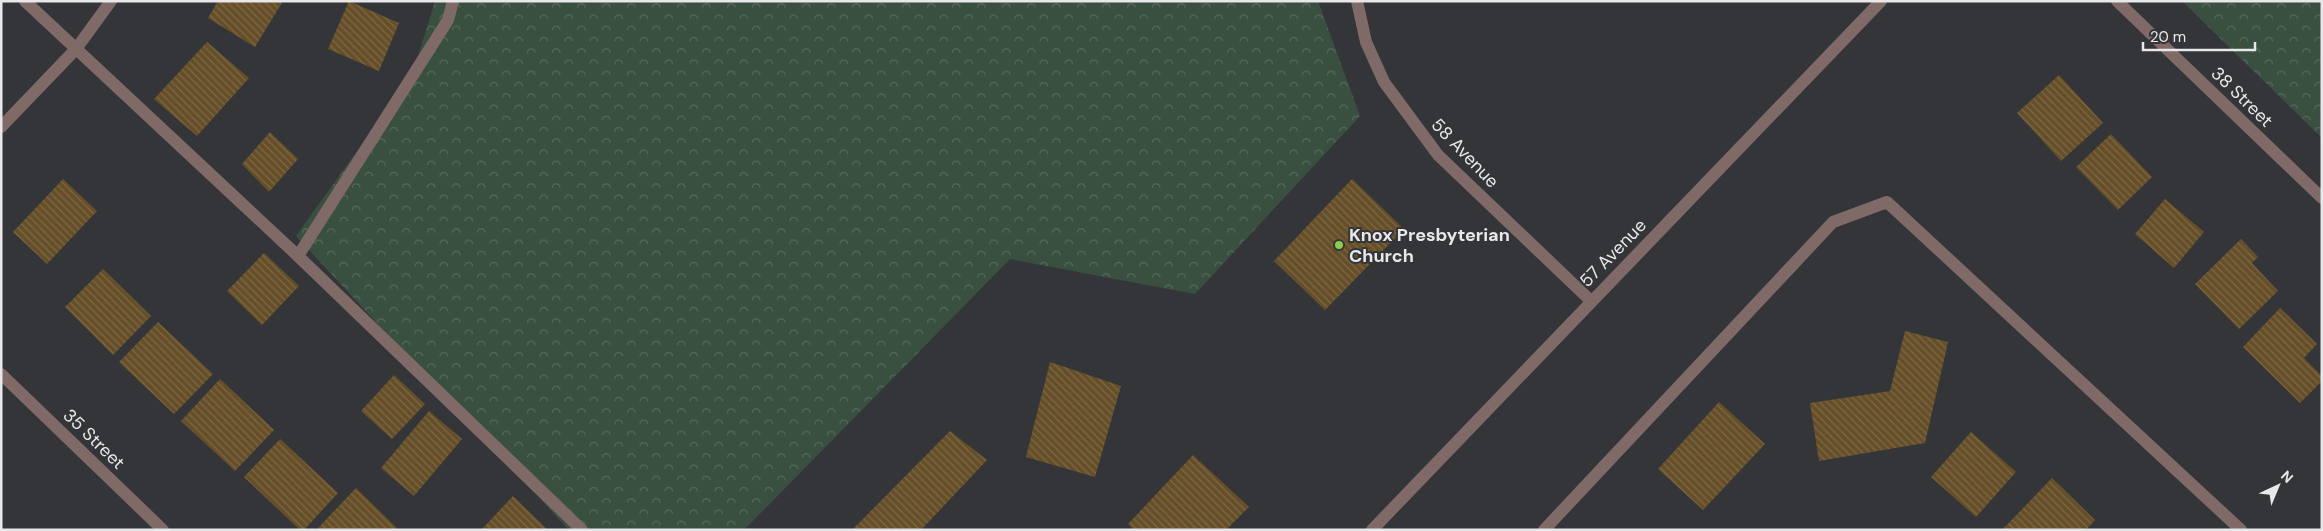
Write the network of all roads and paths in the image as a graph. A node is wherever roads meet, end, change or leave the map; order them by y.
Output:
1 (25, 1) edge
2 (111, 1) edge
3 (453, 1) edge
4 (1357, 1) edge
5 (1881, 1) edge
6 (2117, 1) edge
7 (76, 49) junction
8 (1, 127) edge
9 (2322, 198) edge
10 (298, 256) junction
11 (1591, 301) junction
12 (1, 374) edge
13 (163, 530) edge
14 (582, 530) edge
15 (1372, 530) edge
16 (1544, 530) edge
17 (2241, 530) edge

1 - 7 street
2 - 7 street
3 - 10 street
4 - 11 street, 58 Avenue
5 - 11 street, 57 Avenue
6 - 9 street, 38 Street
7 - 8 street
7 - 10 street
10 - 14 street
11 - 15 street, 57 Avenue
12 - 13 street, 35 Street
16 - 17 street

